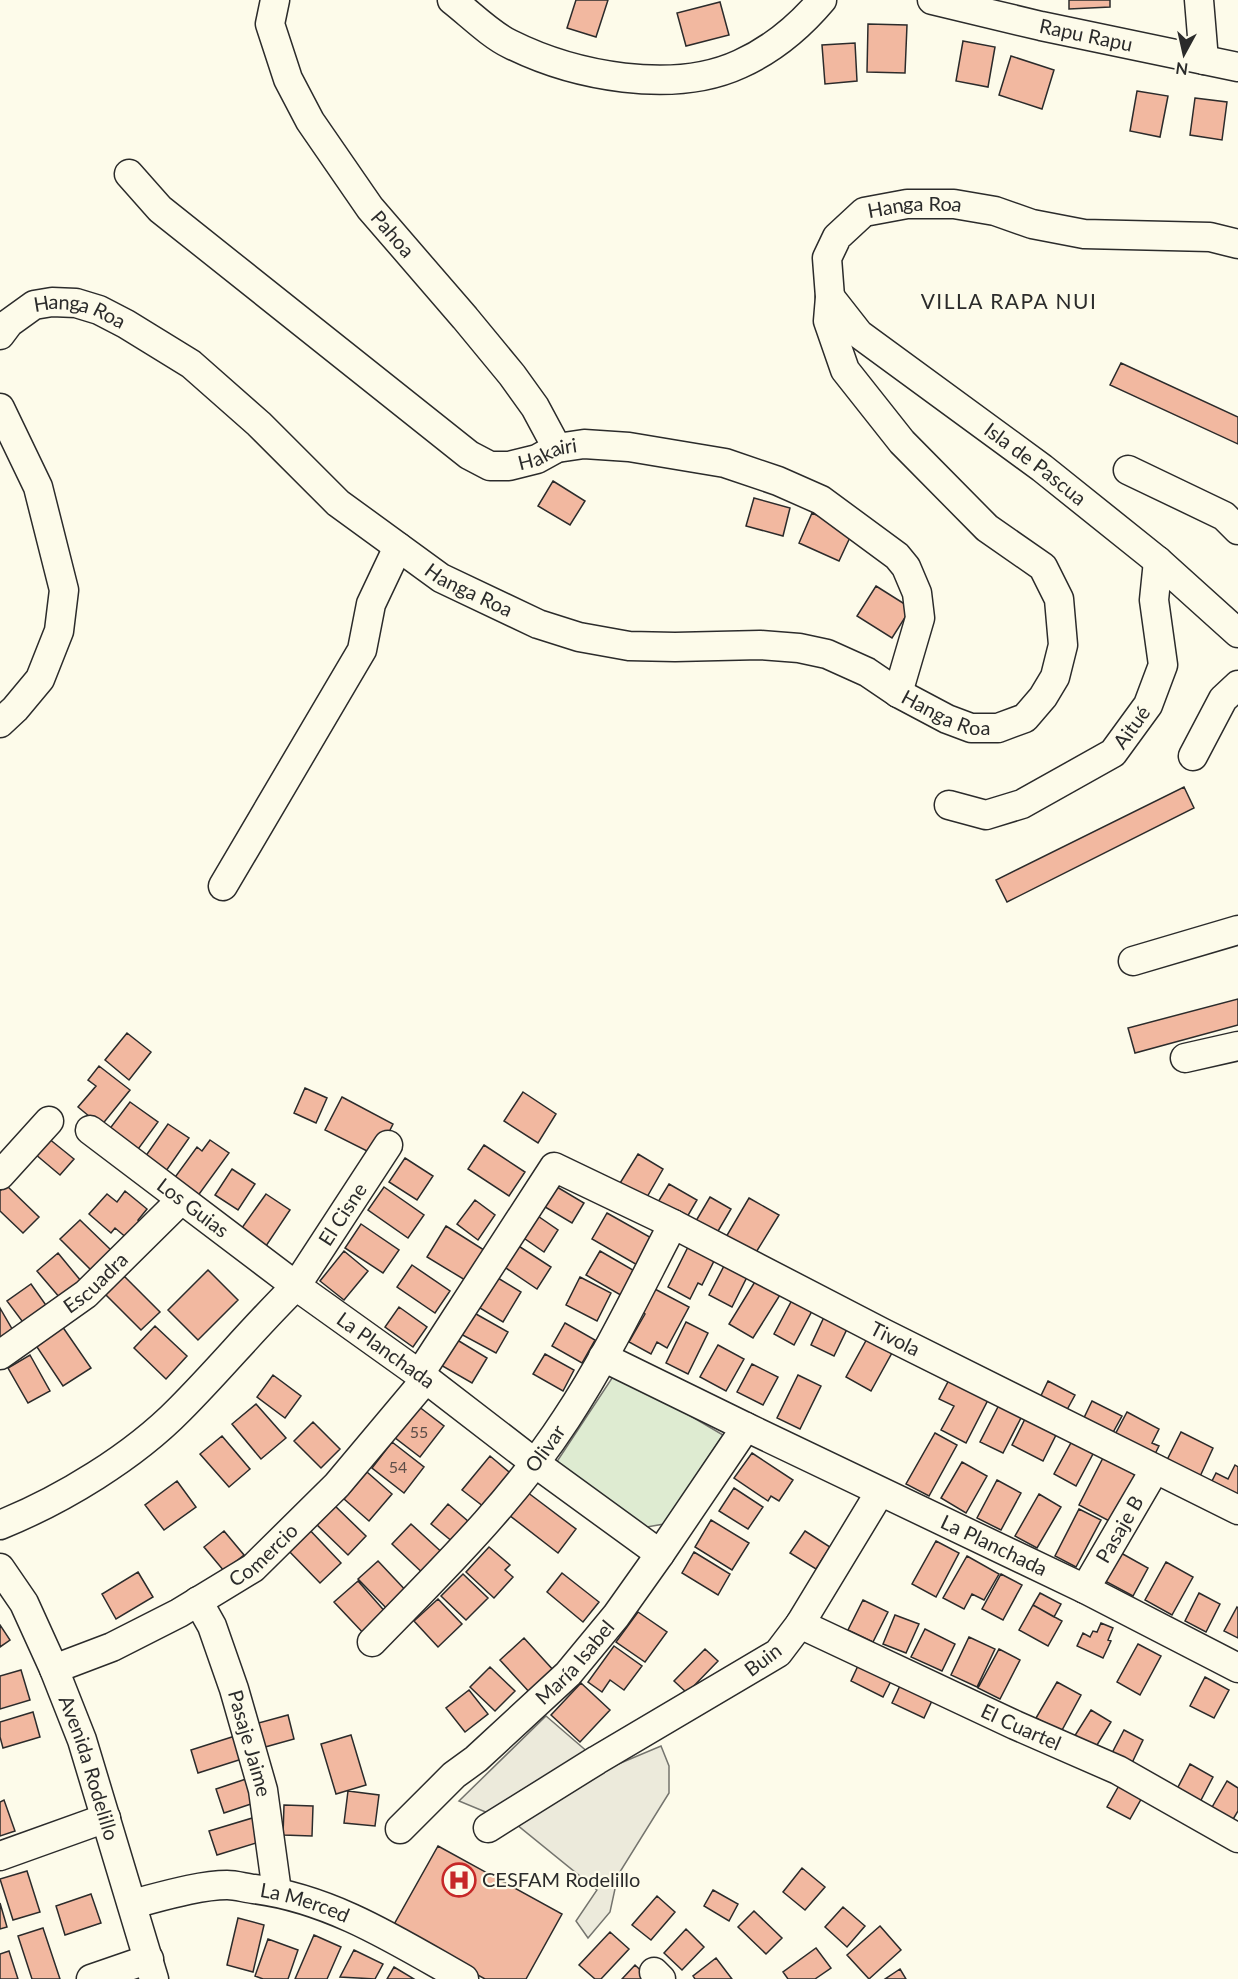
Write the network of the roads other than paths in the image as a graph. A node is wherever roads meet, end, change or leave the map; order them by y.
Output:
1 (275, 0) edge
2 (452, 0) edge
3 (822, 0) edge
4 (932, 0) edge
5 (1199, 0) edge
6 (1040, 13) edge
7 (1204, 60) junction
8 (1238, 67) edge
9 (129, 174) dead end
10 (1238, 244) edge
11 (830, 297) junction
12 (0, 335) edge
13 (0, 408) edge
14 (557, 448) junction
15 (1128, 470) dead end
16 (1238, 530) edge
17 (398, 547) junction
18 (1158, 561) junction
19 (1238, 633) edge
20 (1238, 685) edge
21 (898, 693) junction
22 (0, 723) edge
23 (1194, 756) dead end
24 (949, 805) dead end
25 (223, 886) dead end
26 (1238, 930) edge
27 (1133, 961) dead end
28 (1238, 1046) edge
29 (1185, 1058) dead end
30 (49, 1121) dead end
31 (90, 1130) dead end
32 (388, 1145) dead end
33 (554, 1167) joint
34 (0, 1175) edge
35 (181, 1200) junction
36 (673, 1224) junction
37 (296, 1286) junction
38 (0, 1354) edge
39 (603, 1357) junction
40 (423, 1377) junction
41 (746, 1427) junction
42 (535, 1463) junction
43 (1155, 1469) junction
44 (880, 1492) junction
45 (1238, 1510) edge
46 (0, 1525) edge
47 (660, 1554) junction
48 (0, 1568) edge
49 (1085, 1589) junction
50 (198, 1601) junction
51 (801, 1624) junction
52 (372, 1642) dead end
53 (1238, 1668) edge
54 (54, 1669) junction
55 (106, 1818) junction
56 (488, 1828) dead end
57 (400, 1829) dead end
58 (1238, 1838) edge
59 (0, 1856) edge
60 (277, 1892) junction
61 (132, 1904) junction
62 (152, 1969) edge
63 (91, 1979) edge
64 (464, 1979) edge

1 - 14 street, Pahoa
2 - 3 street
4 - 6 street, Rapu Rapu
5 - 7 street
6 - 7 street, Rapu Rapu
7 - 8 street, Rapu Rapu
9 - 14 street, Hakairi
10 - 11 street, Hanga Roa
11 - 18 street, Isla de Pascua
11 - 21 street, Hanga Roa
12 - 17 street, Hanga Roa
13 - 22 street
14 - 21 street, Hakairi
15 - 16 street
17 - 21 street, Hanga Roa
17 - 25 street
18 - 19 street, Isla de Pascua
18 - 24 street, Aitué
20 - 23 street
26 - 27 street
28 - 29 street
30 - 34 street
31 - 35 street, Los Guias
32 - 37 street, El Cisne
33 - 36 street, Tivola
33 - 40 street, Comercio
35 - 37 street, Los Guias
35 - 38 street, Escuadra
36 - 39 street, Olivar
36 - 43 street, Tivola
37 - 40 street, La Planchada
37 - 46 street
39 - 41 street, La Planchada
39 - 42 street, Olivar
40 - 42 street, La Planchada
40 - 50 street, Comercio
41 - 44 street, La Planchada
41 - 47 street
42 - 47 street, La Planchada
42 - 52 street, Olivar
43 - 45 street, Tivola
43 - 49 street, Pasaje B
44 - 49 street, La Planchada
44 - 51 street, Buin
47 - 57 street, María Isabel
48 - 54 street, Avenida Rodelillo
49 - 53 street, La Planchada
50 - 54 street, Comercio
50 - 60 street, Pasaje Jaime
51 - 56 street, Buin
51 - 58 street, El Cuartel
54 - 55 street, Avenida Rodelillo
55 - 59 street
55 - 61 street, Avenida Rodelillo
60 - 61 street, La Merced
60 - 64 street, La Merced
61 - 62 street, Avenida Rodelillo
62 - 63 street

